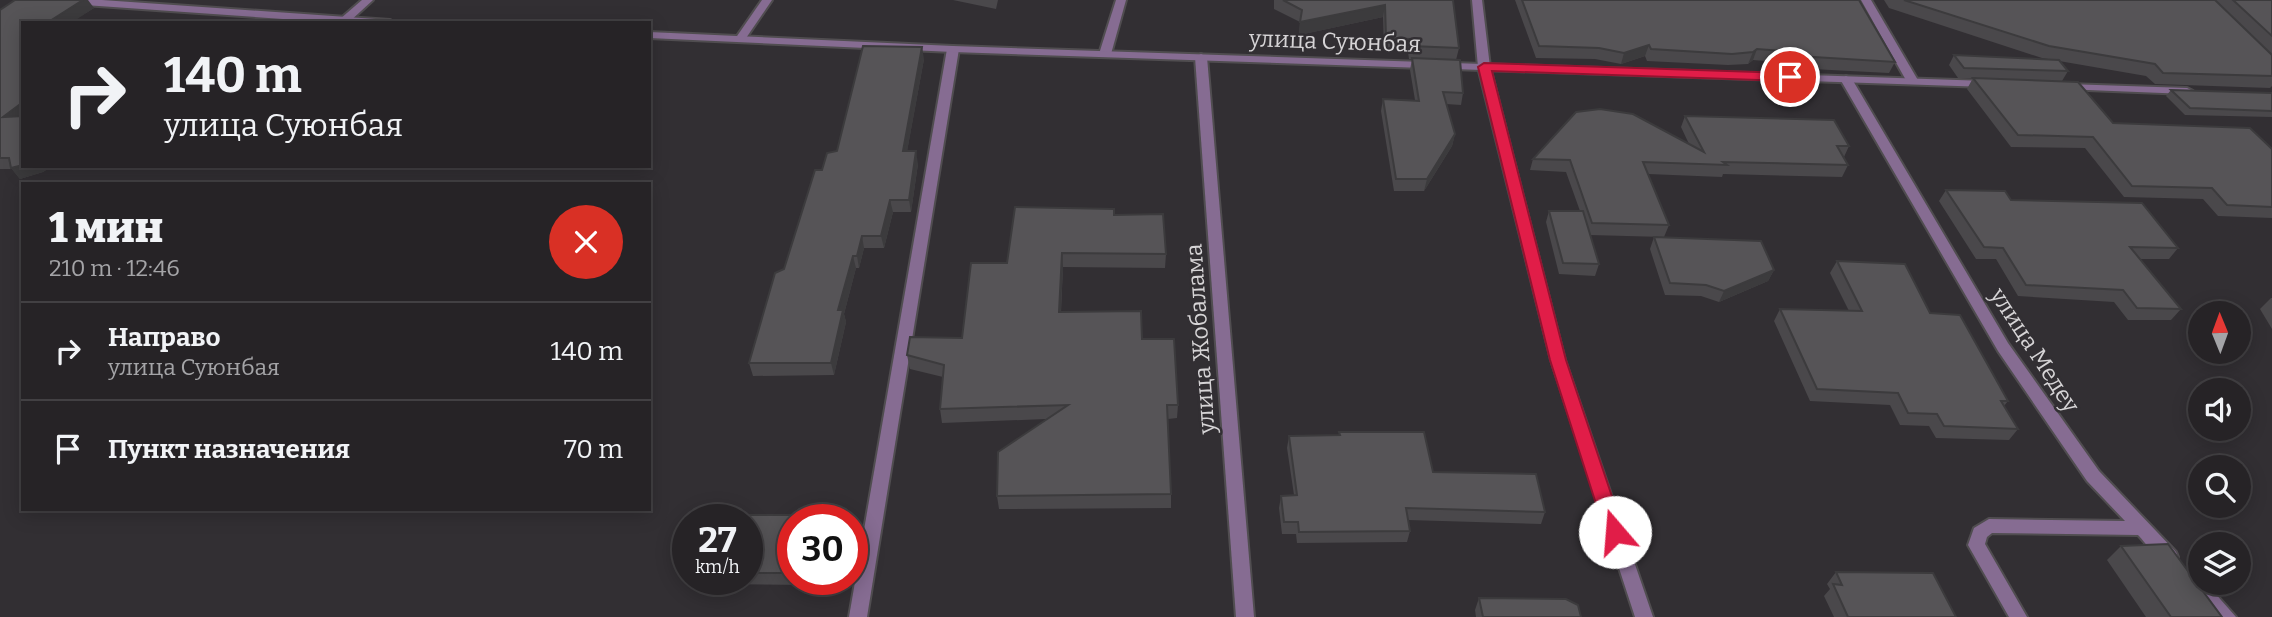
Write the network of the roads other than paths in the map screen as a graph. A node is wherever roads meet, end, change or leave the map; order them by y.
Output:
1 (56, 0) edge
2 (368, 0) edge
3 (767, 0) edge
4 (1121, 0) edge
5 (1477, 0) edge
6 (1866, 0) edge
7 (140, 3) edge
8 (344, 21) joint
9 (651, 35) edge
10 (740, 39) junction
11 (953, 49) junction
12 (1105, 54) junction
13 (1201, 57) junction
14 (1484, 67) junction
15 (1846, 79) junction
16 (1913, 82) junction
17 (1996, 85) edge
18 (2051, 86) edge
19 (2203, 92) edge
20 (2143, 528) junction
21 (859, 617) edge
22 (1245, 617) edge
23 (1644, 617) edge
24 (2018, 617) edge
25 (2227, 617) edge

1 - 7 street
2 - 8 street
3 - 10 street
4 - 12 street
5 - 14 street
6 - 16 street
7 - 8 street
9 - 10 street, улица Суюнбая
10 - 11 street, улица Суюнбая
11 - 12 street, улица Суюнбая
11 - 21 street
12 - 13 street, улица Суюнбая
13 - 14 street, улица Суюнбая
13 - 22 street, улица Жобалама
14 - 15 street, улица Суюнбая
14 - 23 street
15 - 16 street, улица Суюнбая
15 - 20 street, улица Медеу
16 - 17 street, улица Суюнбая
18 - 19 street
20 - 24 street
20 - 25 street, улица Медеу

